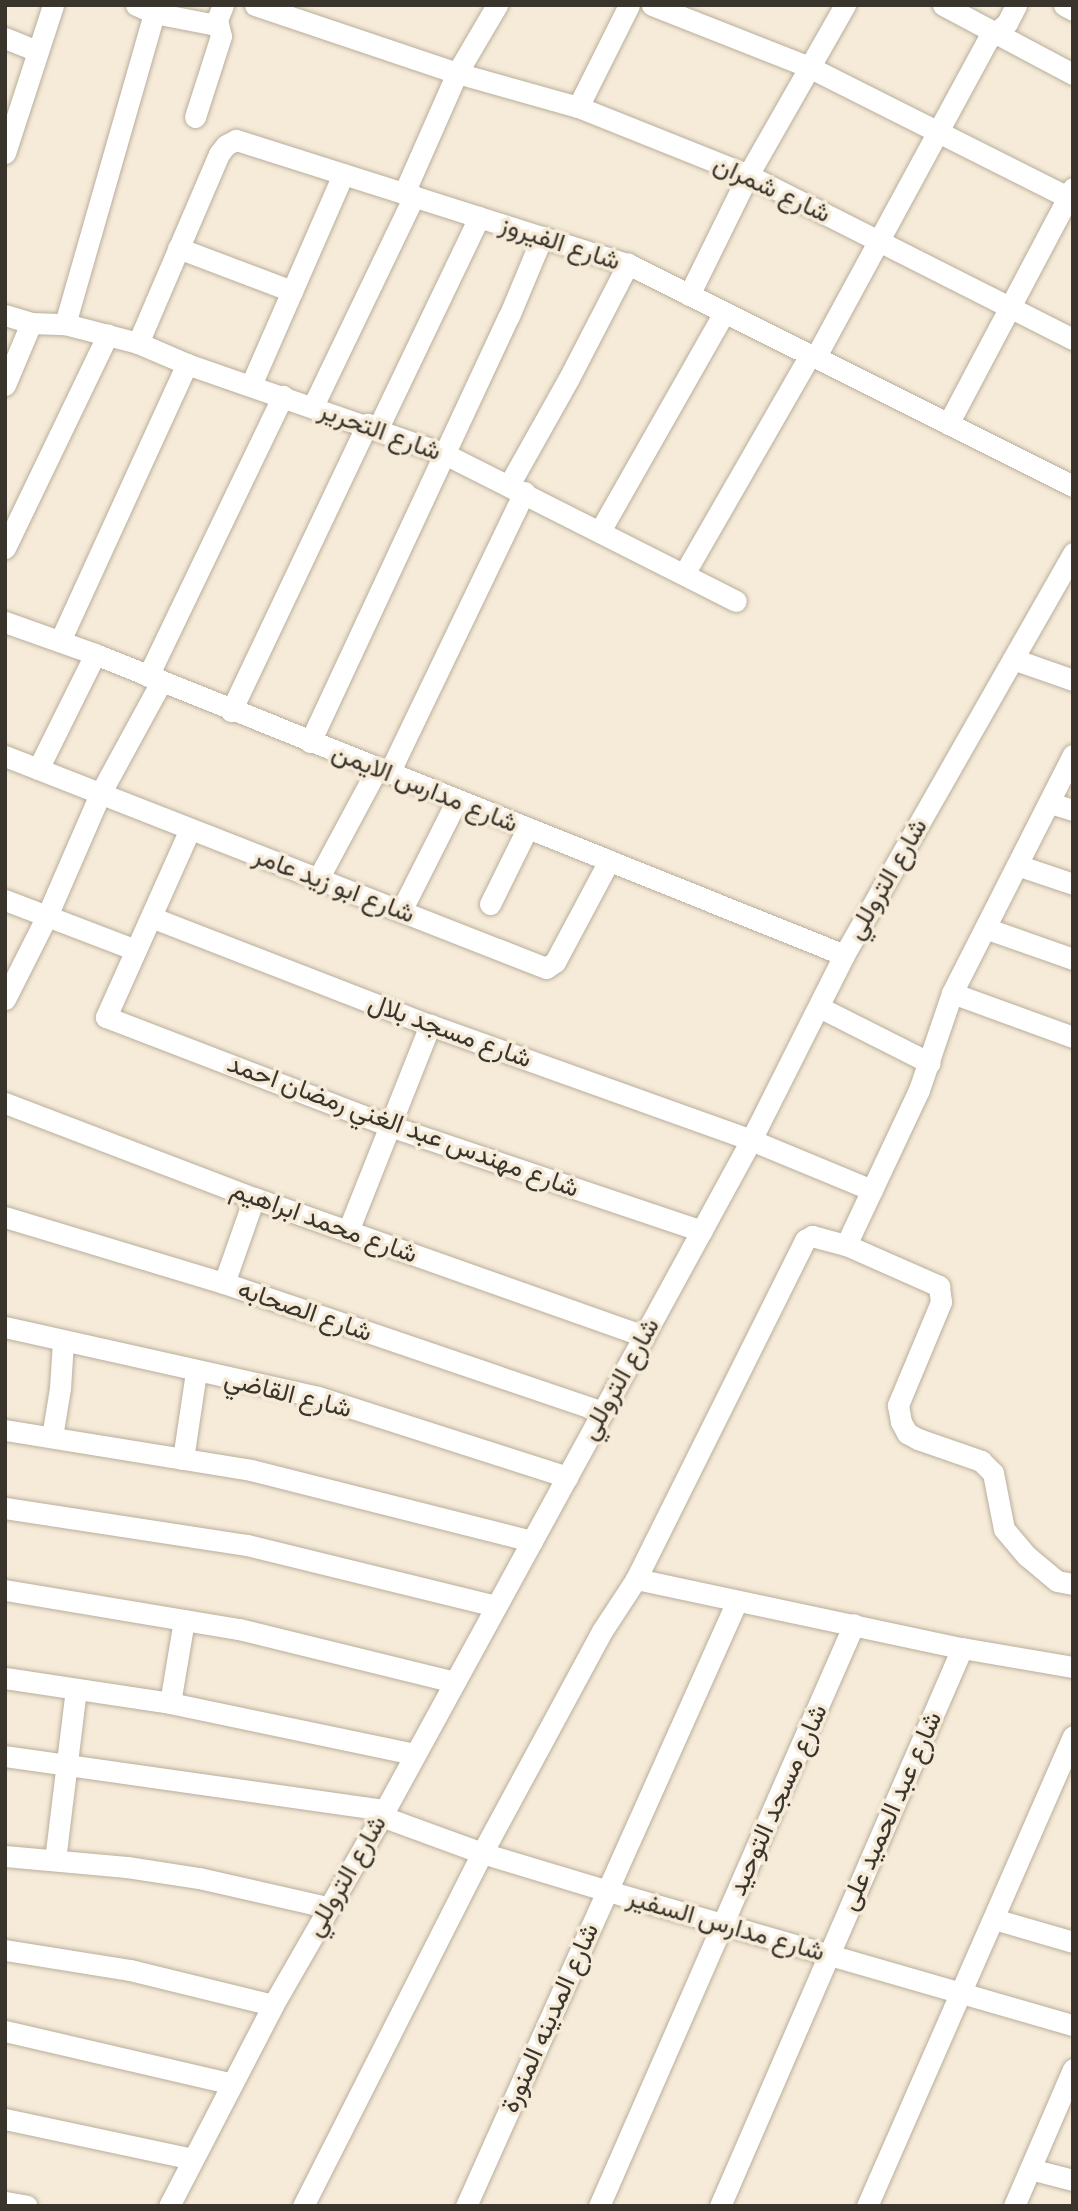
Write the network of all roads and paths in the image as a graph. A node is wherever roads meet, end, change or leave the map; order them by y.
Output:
1 (53, 5) edge
2 (255, 5) edge
3 (497, 5) edge
4 (629, 5) edge
5 (652, 5) edge
6 (845, 5) edge
7 (943, 5) edge
8 (1016, 5) edge
9 (1064, 5) edge
10 (145, 9) edge
11 (1073, 10) edge
12 (220, 13) edge
13 (994, 32) junction
14 (5, 38) edge
15 (38, 51) junction
16 (809, 66) junction
17 (457, 73) junction
18 (1073, 74) edge
19 (578, 107) junction
20 (195, 117) dead end
21 (940, 130) junction
22 (5, 153) edge
23 (343, 174) junction
24 (748, 175) junction
25 (409, 194) junction
26 (1071, 195) edge
27 (479, 217) junction
28 (542, 237) junction
29 (880, 240) junction
30 (178, 248) junction
31 (628, 264) junction
32 (292, 291) junction
33 (689, 295) junction
34 (1010, 305) junction
35 (724, 313) junction
36 (5, 314) edge
37 (31, 323) junction
38 (65, 324) junction
39 (108, 334) junction
40 (1073, 339) edge
41 (138, 343) junction
42 (813, 356) junction
43 (187, 364) junction
44 (5, 385) edge
45 (250, 385) junction
46 (283, 396) junction
47 (313, 406) junction
48 (948, 424) junction
49 (373, 426) junction
50 (443, 453) junction
51 (1073, 486) edge
52 (516, 488) junction
53 (600, 531) junction
54 (5, 548) edge
55 (1073, 553) edge
56 (684, 574) junction
57 (736, 601) dead end
58 (5, 622) edge
59 (60, 641) junction
60 (95, 654) junction
61 (1013, 659) junction
62 (155, 679) junction
63 (1073, 680) edge
64 (231, 711) junction
65 (310, 742) junction
66 (1073, 755) edge
67 (5, 756) edge
68 (38, 769) junction
69 (383, 771) junction
70 (100, 794) junction
71 (457, 800) junction
72 (1050, 803) junction
73 (1073, 810) edge
74 (190, 829) junction
75 (527, 829) junction
76 (610, 861) junction
77 (1017, 865) junction
78 (318, 879) junction
79 (1073, 884) edge
80 (5, 901) edge
81 (490, 904) dead end
82 (401, 911) junction
83 (47, 916) junction
84 (150, 917) junction
85 (985, 928) junction
86 (136, 950) junction
87 (844, 955) junction
88 (1073, 959) edge
89 (952, 993) junction
90 (5, 999) edge
91 (819, 1007) junction
92 (430, 1025) junction
93 (1073, 1037) edge
94 (930, 1063) junction
95 (5, 1103) edge
96 (390, 1126) junction
97 (751, 1140) junction
98 (872, 1190) junction
99 (254, 1198) junction
100 (5, 1216) edge
101 (348, 1231) junction
102 (702, 1231) junction
103 (846, 1245) junction
104 (224, 1283) junction
105 (5, 1328) edge
106 (644, 1336) junction
107 (62, 1341) junction
108 (196, 1371) junction
109 (603, 1412) junction
110 (5, 1430) edge
111 (52, 1437) junction
112 (183, 1458) junction
113 (567, 1477) junction
114 (5, 1508) edge
115 (532, 1541) junction
116 (636, 1579) junction
117 (1073, 1584) edge
118 (5, 1590) edge
119 (737, 1601) junction
120 (496, 1606) junction
121 (184, 1620) junction
122 (854, 1624) junction
123 (962, 1648) junction
124 (1073, 1667) edge
125 (5, 1678) edge
126 (455, 1682) junction
127 (76, 1689) junction
128 (170, 1703) junction
129 (1073, 1736) edge
130 (415, 1755) junction
131 (5, 1756) edge
132 (66, 1765) junction
133 (383, 1813) junction
134 (482, 1853) junction
135 (5, 1856) edge
136 (55, 1860) junction
137 (608, 1891) junction
138 (327, 1907) junction
139 (994, 1919) junction
140 (723, 1924) junction
141 (1073, 1941) edge
142 (5, 1950) edge
143 (828, 1955) junction
144 (962, 1994) junction
145 (273, 2005) junction
146 (1073, 2025) edge
147 (5, 2031) edge
148 (1073, 2069) edge
149 (232, 2084) junction
150 (5, 2119) edge
151 (193, 2159) junction
152 (1030, 2169) junction
153 (1073, 2180) edge
154 (5, 2202) edge
155 (27, 2206) edge
156 (169, 2206) edge
157 (303, 2206) edge
158 (466, 2206) edge
159 (599, 2206) edge
160 (720, 2206) edge
161 (867, 2206) edge
162 (1014, 2206) edge

1 - 15 street
2 - 17 street, شارع شمران
3 - 17 street
4 - 19 street
5 - 16 street
6 - 16 street
7 - 13 street
8 - 13 street
9 - 11 street
10 - 12 street
10 - 38 street
12 - 20 street
13 - 18 street
13 - 21 street
14 - 15 street
15 - 22 street
16 - 21 street
16 - 24 street
17 - 19 street, شارع شمران
17 - 25 street
19 - 24 street, شارع شمران
21 - 26 street
21 - 29 street
23 - 25 street, شارع الفيروز
23 - 30 street, شارع الفيروز
23 - 32 street
24 - 29 street, شارع شمران
24 - 33 street
25 - 27 street, شارع الفيروز
25 - 47 street
26 - 34 street
27 - 28 street, شارع الفيروز
27 - 49 street
28 - 31 street, شارع الفيروز
28 - 50 street
29 - 34 street, شارع شمران
29 - 42 street
30 - 32 street
30 - 41 street, شارع الفيروز
31 - 33 street, شارع الفيروز
31 - 52 street
32 - 45 street
33 - 35 street, شارع الفيروز
34 - 40 street, شارع شمران
34 - 48 street
35 - 42 street, شارع الفيروز
35 - 53 street
36 - 37 street, شارع التحرير
37 - 38 street, شارع التحرير
37 - 44 street
38 - 39 street, شارع التحرير
39 - 41 street, شارع التحرير
39 - 54 street
41 - 43 street, شارع التحرير
42 - 48 street, شارع الفيروز
42 - 56 street
43 - 45 street, شارع التحرير
43 - 59 street
45 - 46 street, شارع التحرير
46 - 47 street, شارع التحرير
46 - 62 street
47 - 49 street, شارع التحرير
48 - 51 street, شارع الفيروز
49 - 50 street, شارع التحرير
49 - 64 street
50 - 52 street, شارع التحرير
50 - 65 street
52 - 53 street, شارع التحرير
52 - 69 street
53 - 56 street, شارع التحرير
55 - 61 street, شارع التروللي
56 - 57 street, شارع التحرير
58 - 59 street, شارع مدارس الايمن
59 - 60 street, شارع مدارس الايمن
60 - 62 street, شارع مدارس الايمن
60 - 68 street
61 - 63 street
61 - 87 street, شارع التروللي
62 - 64 street, شارع مدارس الايمن
62 - 70 street
64 - 65 street, شارع مدارس الايمن
65 - 69 street, شارع مدارس الايمن
66 - 72 street
67 - 68 street, شارع ابو زيد عامر
68 - 70 street, شارع ابو زيد عامر
69 - 71 street, شارع مدارس الايمن
69 - 78 street
70 - 74 street, شارع ابو زيد عامر
70 - 83 street
71 - 75 street, شارع مدارس الايمن
71 - 82 street
72 - 73 street
72 - 77 street
74 - 78 street, شارع ابو زيد عامر
74 - 84 street
75 - 76 street, شارع مدارس الايمن
75 - 81 street
76 - 82 street, شارع ابو زيد عامر
76 - 87 street, شارع مدارس الايمن
77 - 79 street
77 - 85 street
78 - 82 street, شارع ابو زيد عامر
80 - 83 street
83 - 86 street
83 - 90 street
84 - 86 street
84 - 92 street, شارع مسجد بلال
85 - 88 street
85 - 89 street
86 - 96 street, شارع مهندس عبد الغني رمضان احمد
87 - 91 street, شارع التروللي
89 - 93 street
89 - 94 street
91 - 94 street
91 - 97 street, شارع التروللي
92 - 96 street
92 - 97 street, شارع مسجد بلال
94 - 98 street
95 - 99 street, شارع محمد ابراهيم
96 - 101 street
96 - 102 street, شارع مهندس عبد الغني رمضان احمد
97 - 98 street, شارع مسجد بلال
97 - 102 street, شارع التروللي
98 - 103 street
99 - 101 street, شارع محمد ابراهيم
99 - 104 street
100 - 104 street, شارع الصحابه
101 - 106 street, شارع محمد ابراهيم
102 - 106 street, شارع التروللي
103 - 116 street
103 - 117 street
104 - 109 street, شارع الصحابه
105 - 107 street, شارع القاضي
106 - 109 street, شارع التروللي
107 - 108 street, شارع القاضي
107 - 111 street
108 - 112 street
108 - 113 street, شارع القاضي
109 - 113 street, شارع التروللي
110 - 111 street
111 - 112 street
112 - 115 street
113 - 115 street, شارع التروللي
114 - 120 street
115 - 120 street, شارع التروللي
116 - 119 street
116 - 134 street
118 - 121 street
119 - 122 street
119 - 137 street, شارع المدينه المنورة
120 - 126 street, شارع التروللي
121 - 126 street
121 - 128 street
122 - 123 street
122 - 140 street, شارع مسجد التوحيد
123 - 124 street
123 - 143 street, شارع عبد الحميد على
125 - 127 street
126 - 130 street, شارع التروللي
127 - 128 street
127 - 132 street
128 - 130 street
129 - 139 street
130 - 133 street, شارع التروللي
131 - 132 street, شارع مدارس السفير
132 - 133 street, شارع مدارس السفير
132 - 136 street
133 - 134 street, شارع مدارس السفير
133 - 138 street, شارع التروللي
134 - 137 street, شارع مدارس السفير
134 - 157 street
135 - 136 street
136 - 138 street
137 - 140 street, شارع مدارس السفير
137 - 158 street, شارع المدينه المنورة
138 - 145 street, شارع التروللي
139 - 141 street
139 - 144 street
140 - 143 street, شارع مدارس السفير
140 - 159 street, شارع مسجد التوحيد
142 - 145 street
143 - 144 street, شارع مدارس السفير
143 - 160 street, شارع عبد الحميد على
144 - 146 street, شارع مدارس السفير
144 - 161 street
145 - 149 street, شارع التروللي
147 - 149 street
148 - 152 street
149 - 151 street, شارع التروللي
150 - 151 street
151 - 156 street, شارع التروللي
152 - 153 street
152 - 162 street
154 - 155 street

